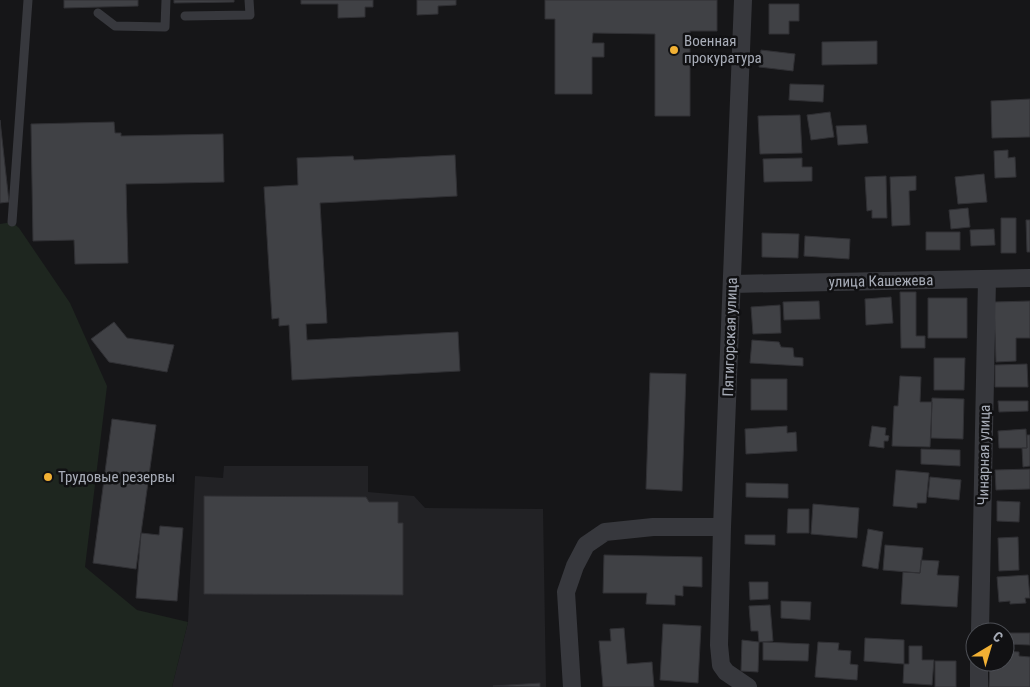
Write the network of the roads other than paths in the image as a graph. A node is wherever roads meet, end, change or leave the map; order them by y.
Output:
1 (28, 0) edge
2 (166, 0) edge
3 (249, 0) edge
4 (743, 0) edge
5 (98, 13) dead end
6 (185, 16) dead end
7 (12, 222) dead end
8 (1030, 278) edge
9 (987, 279) junction
10 (732, 284) junction
11 (722, 527) junction
12 (980, 622) edge
13 (979, 672) edge
14 (572, 687) edge
15 (748, 687) edge
16 (979, 687) edge

1 - 7 lane
2 - 5 lane
3 - 6 lane
4 - 10 street, Пятигорская улица
8 - 9 street, улица Кашежева
9 - 10 street, улица Кашежева
9 - 12 street, Чинарная улица
10 - 11 street, Пятигорская улица
11 - 14 street
11 - 15 street, Пятигорская улица
13 - 16 street

